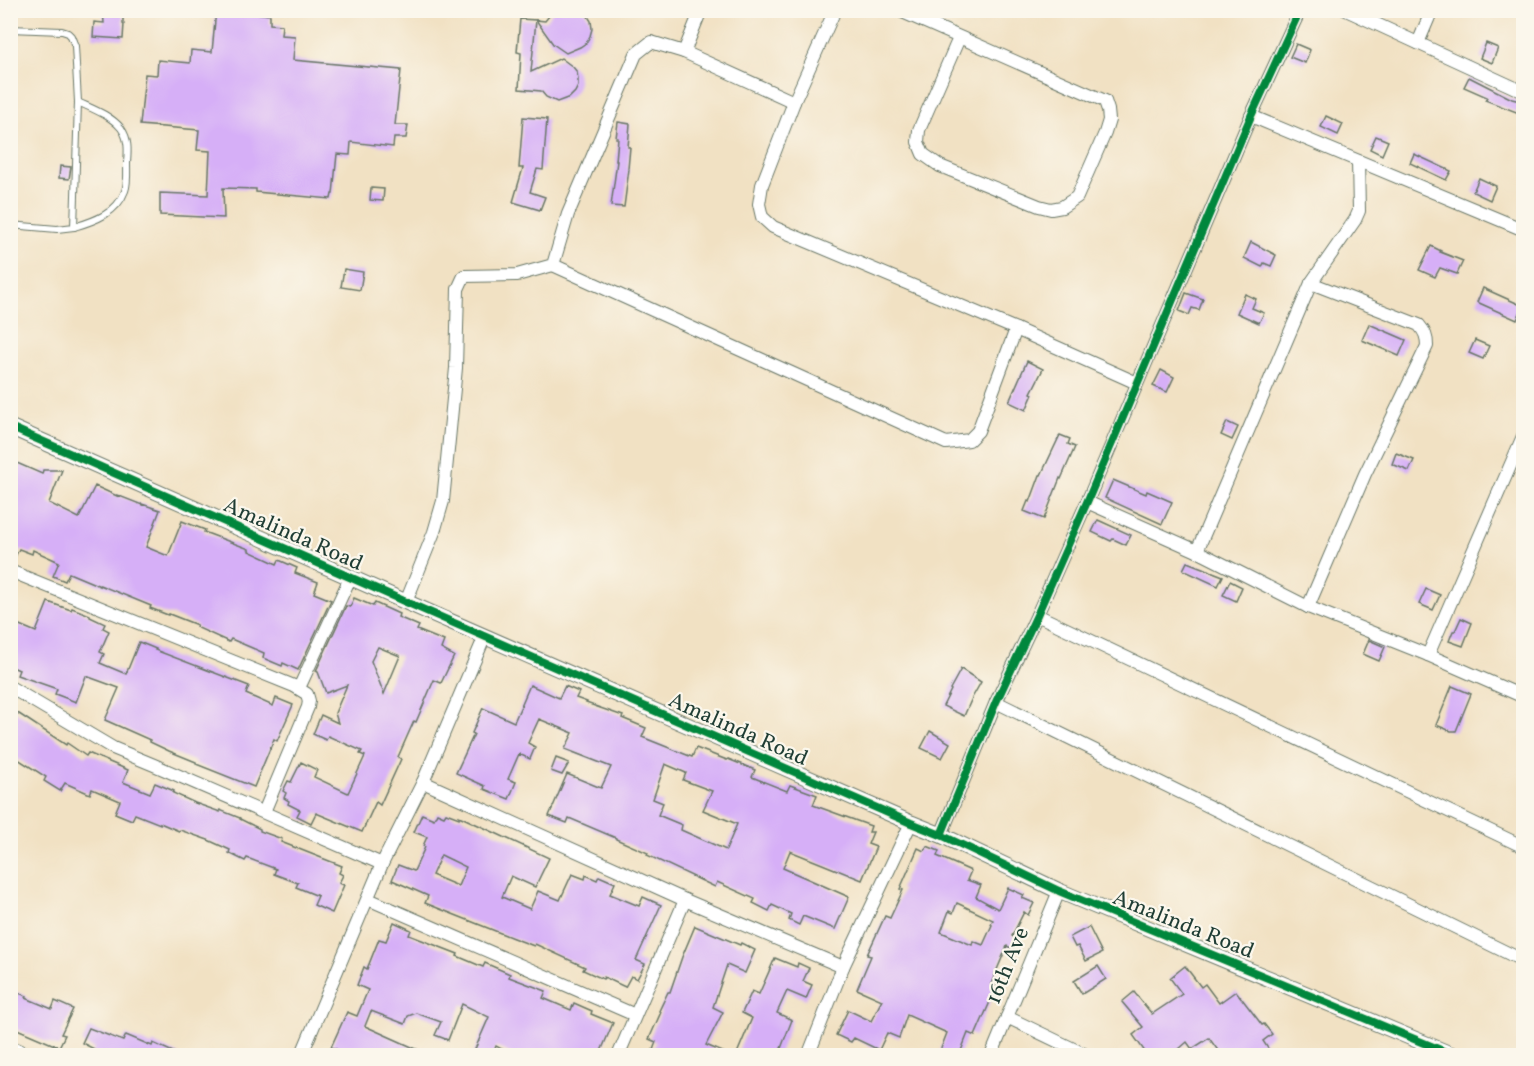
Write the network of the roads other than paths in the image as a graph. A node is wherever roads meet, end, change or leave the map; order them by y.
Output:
1 (701, 10) edge
2 (835, 10) edge
3 (898, 10) edge
4 (1300, 10) edge
5 (1346, 10) edge
6 (1432, 10) edge
7 (10, 29) edge
8 (958, 38) junction
9 (1418, 43) junction
10 (684, 51) junction
11 (1524, 92) edge
12 (78, 102) junction
13 (795, 102) junction
14 (1251, 116) junction
15 (1358, 161) junction
16 (10, 225) edge
17 (74, 227) junction
18 (1524, 230) edge
19 (552, 265) junction
20 (1311, 283) junction
21 (1016, 329) junction
22 (1137, 383) junction
23 (10, 427) edge
24 (1524, 434) edge
25 (1087, 502) junction
26 (1197, 551) junction
27 (10, 571) edge
28 (350, 578) junction
29 (406, 602) junction
30 (1308, 607) junction
31 (1037, 615) junction
32 (485, 636) junction
33 (1428, 656) junction
34 (10, 687) edge
35 (299, 688) junction
36 (1524, 697) edge
37 (996, 702) junction
38 (423, 782) junction
39 (264, 812) junction
40 (911, 823) junction
41 (942, 834) junction
42 (1524, 847) edge
43 (382, 864) junction
44 (1059, 891) junction
45 (368, 899) junction
46 (685, 900) junction
47 (1524, 961) edge
48 (843, 967) junction
49 (635, 1015) junction
50 (1007, 1017) junction
51 (10, 1046) edge
52 (813, 1054) edge
53 (32, 1056) edge
54 (301, 1056) edge
55 (618, 1056) edge
56 (991, 1056) edge
57 (1088, 1056) edge
58 (1455, 1056) edge

1 - 10 street
2 - 13 street
3 - 8 street
4 - 14 street
5 - 9 street
6 - 9 street
7 - 12 lane
8 - 8 street
9 - 11 street
10 - 13 street
10 - 19 street
12 - 17 lane
12 - 17 lane
13 - 21 street
14 - 15 street
14 - 22 street
15 - 18 street
15 - 20 street
16 - 17 lane
19 - 21 street
19 - 29 street
20 - 26 street
20 - 30 street
21 - 22 street
22 - 25 street
23 - 28 street, Amalinda Road
24 - 33 street
25 - 26 street
25 - 31 street
26 - 30 street
27 - 35 street
28 - 29 street, Amalinda Road
28 - 35 street
29 - 32 street, Amalinda Road
30 - 33 street
31 - 37 street
31 - 42 street
32 - 38 street
32 - 40 street, Amalinda Road
33 - 36 street
34 - 39 street
35 - 39 street
37 - 41 street
37 - 47 street
38 - 43 street
38 - 46 street
39 - 43 street
40 - 41 street, Amalinda Road
40 - 48 street
41 - 44 street, Amalinda Road
43 - 45 street
44 - 50 street, 16th Ave
44 - 58 street, Amalinda Road
45 - 49 street
45 - 54 street
46 - 48 street
46 - 49 street
48 - 52 street
49 - 55 street
50 - 56 street, 16th Ave
50 - 57 street
51 - 53 street

